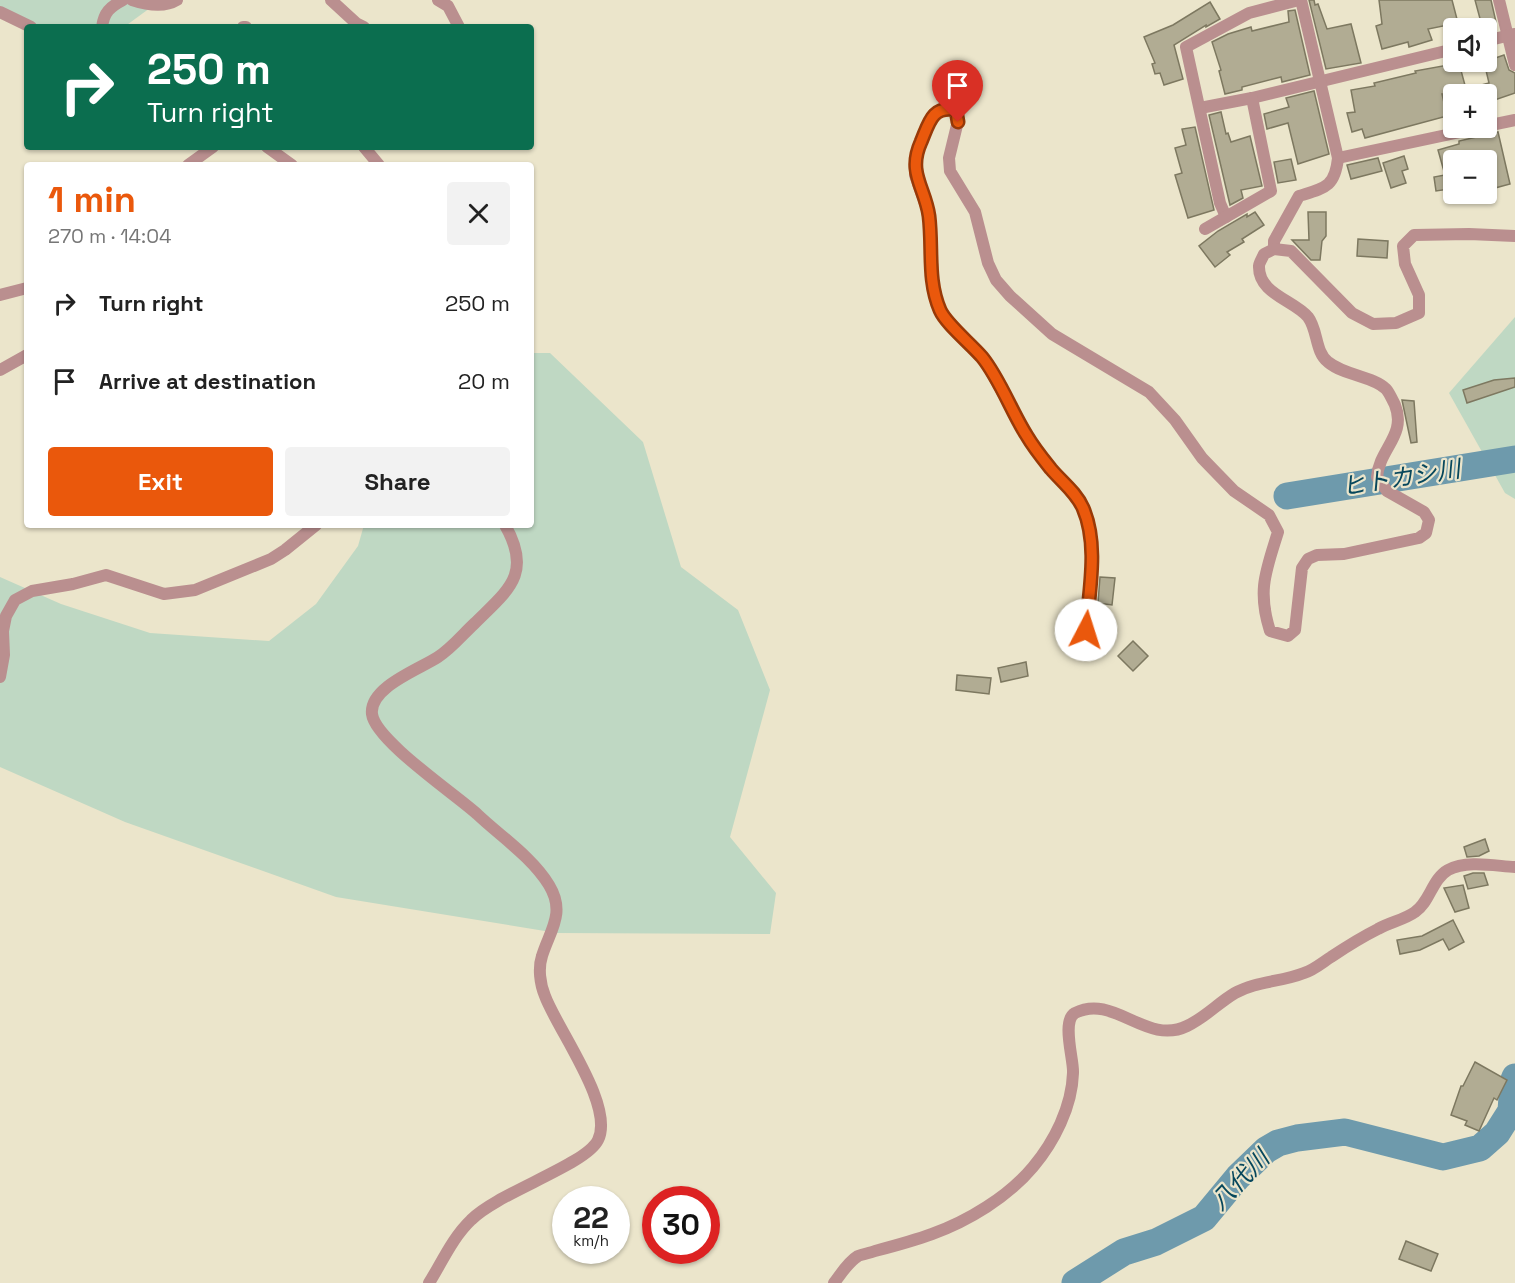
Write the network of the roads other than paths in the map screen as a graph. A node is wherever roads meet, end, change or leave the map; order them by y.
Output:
1 (123, 0) edge
2 (132, 0) edge
3 (177, 0) edge
4 (331, 0) edge
5 (438, 0) edge
6 (1300, 0) edge
7 (1499, 0) edge
8 (0, 12) edge
9 (25, 24) edge
10 (102, 24) edge
11 (358, 24) edge
12 (457, 24) edge
13 (1511, 35) edge
14 (1443, 52) edge
15 (1515, 65) edge
16 (1321, 80) junction
17 (1252, 98) junction
18 (1200, 108) junction
19 (1515, 120) edge
20 (1497, 124) edge
21 (1443, 136) edge
22 (209, 150) edge
23 (271, 150) edge
24 (366, 150) edge
25 (1338, 158) junction
26 (192, 162) edge
27 (288, 162) edge
28 (376, 162) edge
29 (1226, 217) junction
30 (1205, 229) dead end
31 (1515, 236) edge
32 (1274, 249) junction
33 (24, 289) edge
34 (0, 295) edge
35 (24, 357) edge
36 (0, 370) edge
37 (312, 528) edge
38 (507, 528) edge
39 (1086, 630) dead end
40 (0, 676) edge
41 (1515, 867) edge
42 (429, 1283) edge
43 (834, 1283) edge

1 - 10 street
2 - 3 street
4 - 11 street
5 - 12 street
6 - 16 street
6 - 18 street
7 - 13 street
8 - 9 street
13 - 15 street
14 - 16 street
16 - 17 street
16 - 25 street
17 - 18 street
17 - 29 street
18 - 29 street
19 - 20 street
21 - 25 street
22 - 26 street
23 - 27 street
24 - 28 street
25 - 32 street
29 - 30 street
31 - 32 street
32 - 39 street
33 - 34 street
35 - 36 street
37 - 40 street
38 - 42 street
41 - 43 street

